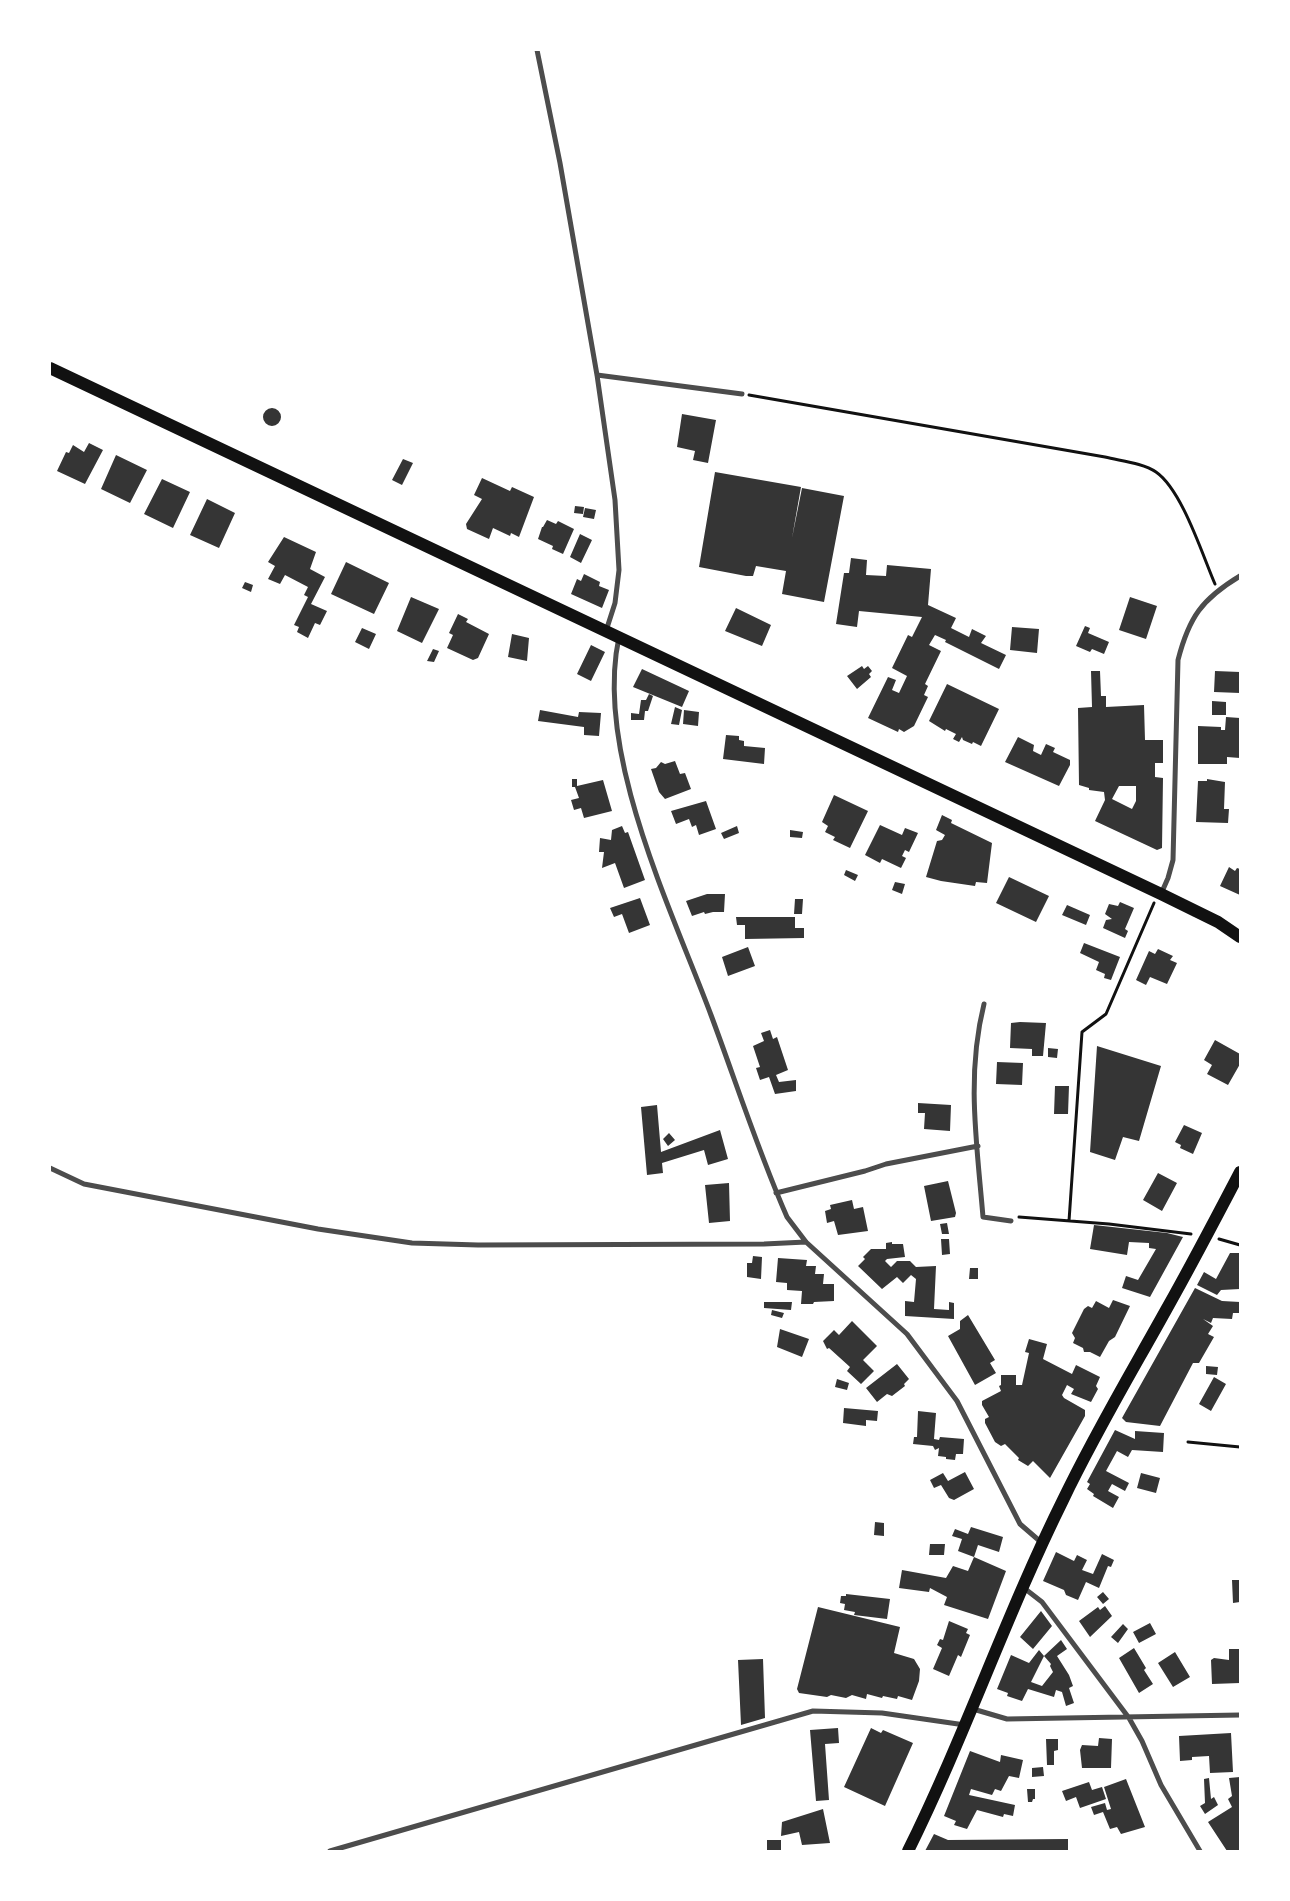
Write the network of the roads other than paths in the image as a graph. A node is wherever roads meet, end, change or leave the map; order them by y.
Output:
1 (537, 50) edge
2 (50, 368) edge
3 (597, 375) junction
4 (742, 394) road end
5 (1240, 576) edge
6 (606, 630) junction
7 (619, 637) junction
8 (1161, 894) junction
9 (1218, 922) junction
10 (1240, 928) edge
11 (1240, 937) edge
12 (984, 1004) dead end
13 (978, 1146) junction
14 (50, 1168) edge
15 (1240, 1172) edge
16 (776, 1193) junction
17 (1012, 1221) road end
18 (806, 1242) junction
19 (1042, 1543) junction
20 (1022, 1587) junction
21 (972, 1709) junction
22 (1240, 1715) edge
23 (1128, 1718) junction
24 (966, 1725) junction
25 (330, 1851) edge
26 (908, 1851) edge
27 (1200, 1851) edge

1 - 3 street
2 - 6 main road
3 - 4 street
3 - 6 street
5 - 8 street
6 - 7 main road
7 - 8 main road
7 - 16 street
8 - 9 main road
9 - 10 main road
9 - 11 main road
12 - 13 street
13 - 16 street
13 - 17 street
14 - 18 street
15 - 19 main road
16 - 18 street
18 - 19 street
19 - 20 main road
20 - 21 main road
20 - 23 street
21 - 23 street
21 - 24 main road
22 - 23 street
23 - 27 street
24 - 25 street
24 - 26 main road

